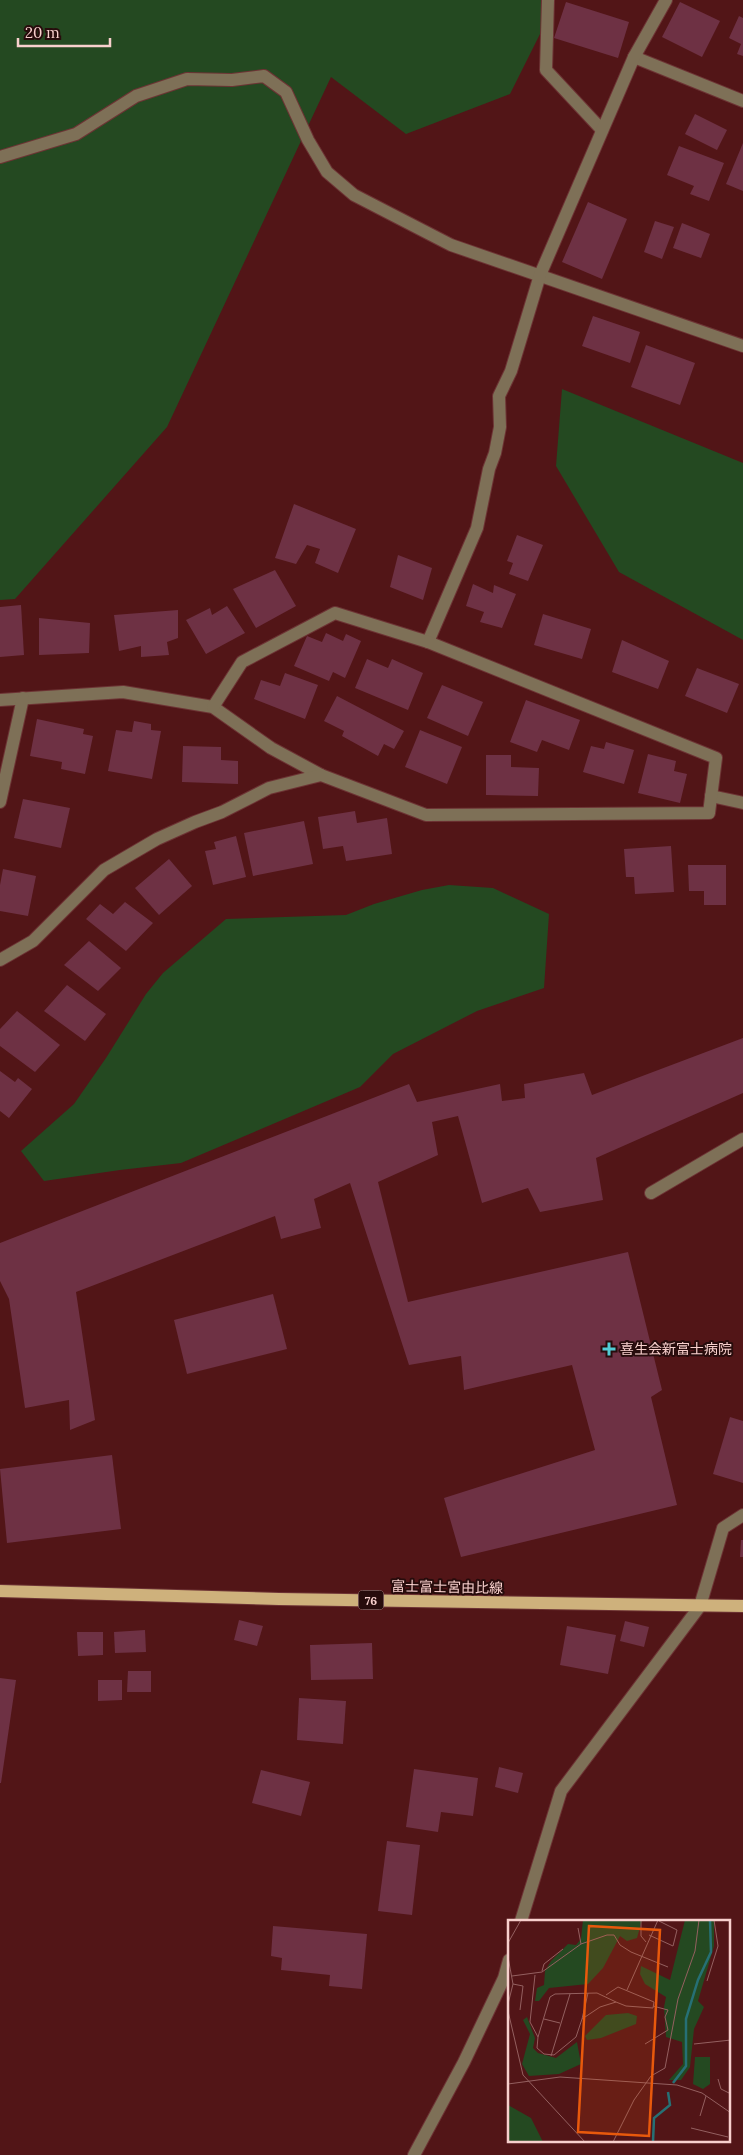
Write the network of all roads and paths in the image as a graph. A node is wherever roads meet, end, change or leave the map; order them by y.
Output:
1 (548, 0) edge
2 (666, 0) edge
3 (634, 57) junction
4 (743, 100) edge
5 (602, 130) junction
6 (0, 157) edge
7 (540, 275) junction
8 (743, 346) edge
9 (428, 642) junction
10 (23, 698) junction
11 (0, 700) edge
12 (213, 707) junction
13 (321, 775) junction
14 (711, 796) junction
15 (0, 802) edge
16 (743, 803) edge
17 (0, 960) edge
18 (743, 1139) edge
19 (651, 1193) dead end
20 (743, 1515) edge
21 (0, 1591) edge
22 (700, 1606) junction
23 (743, 1606) edge
24 (521, 1920) edge
25 (508, 1964) edge
26 (414, 2155) edge

1 - 5 street
2 - 3 street
3 - 4 street
3 - 5 street
5 - 7 street
6 - 7 street
7 - 8 street
7 - 9 street
9 - 12 street
9 - 14 street
10 - 11 street
10 - 12 street
10 - 15 street
12 - 13 street
13 - 14 street
13 - 17 street
14 - 16 street
18 - 19 street
20 - 22 street
21 - 22 main road, 富士富士宮由比線 / 76
22 - 23 main road, 富士富士宮由比線 / 76
22 - 24 street
25 - 26 street

